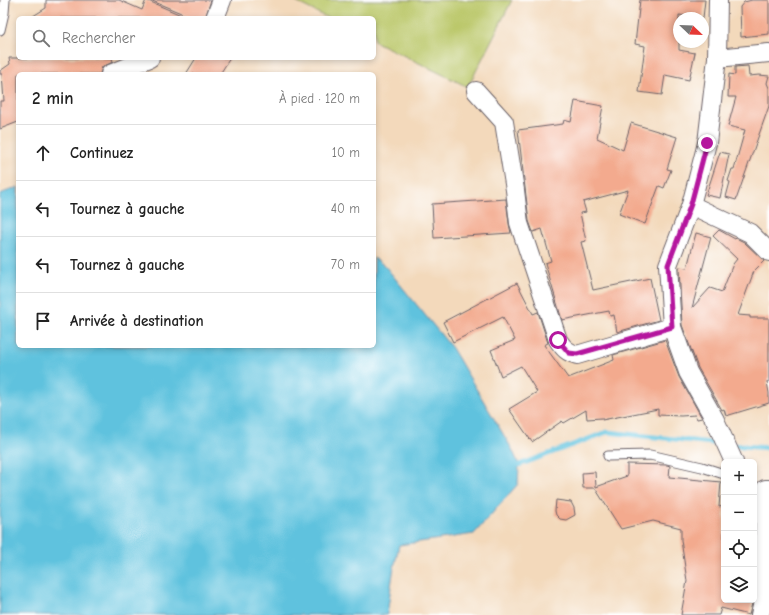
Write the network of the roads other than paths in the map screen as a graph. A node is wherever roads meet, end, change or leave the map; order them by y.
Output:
1 (6, 0) edge
2 (222, 0) edge
3 (718, 0) edge
4 (216, 16) edge
5 (0, 30) edge
6 (769, 53) edge
7 (717, 58) junction
8 (145, 60) edge
9 (115, 72) edge
10 (476, 91) dead end
11 (691, 204) junction
12 (769, 252) edge
13 (672, 327) junction
14 (608, 456) dead end
15 (733, 459) edge
16 (721, 473) edge
17 (763, 488) edge
18 (760, 615) edge

1 - 5 lane
2 - 4 street
3 - 7 street
6 - 7 street
7 - 11 street
8 - 9 street
10 - 13 street
11 - 12 street
11 - 13 street
13 - 15 street
14 - 16 lane
17 - 18 street

